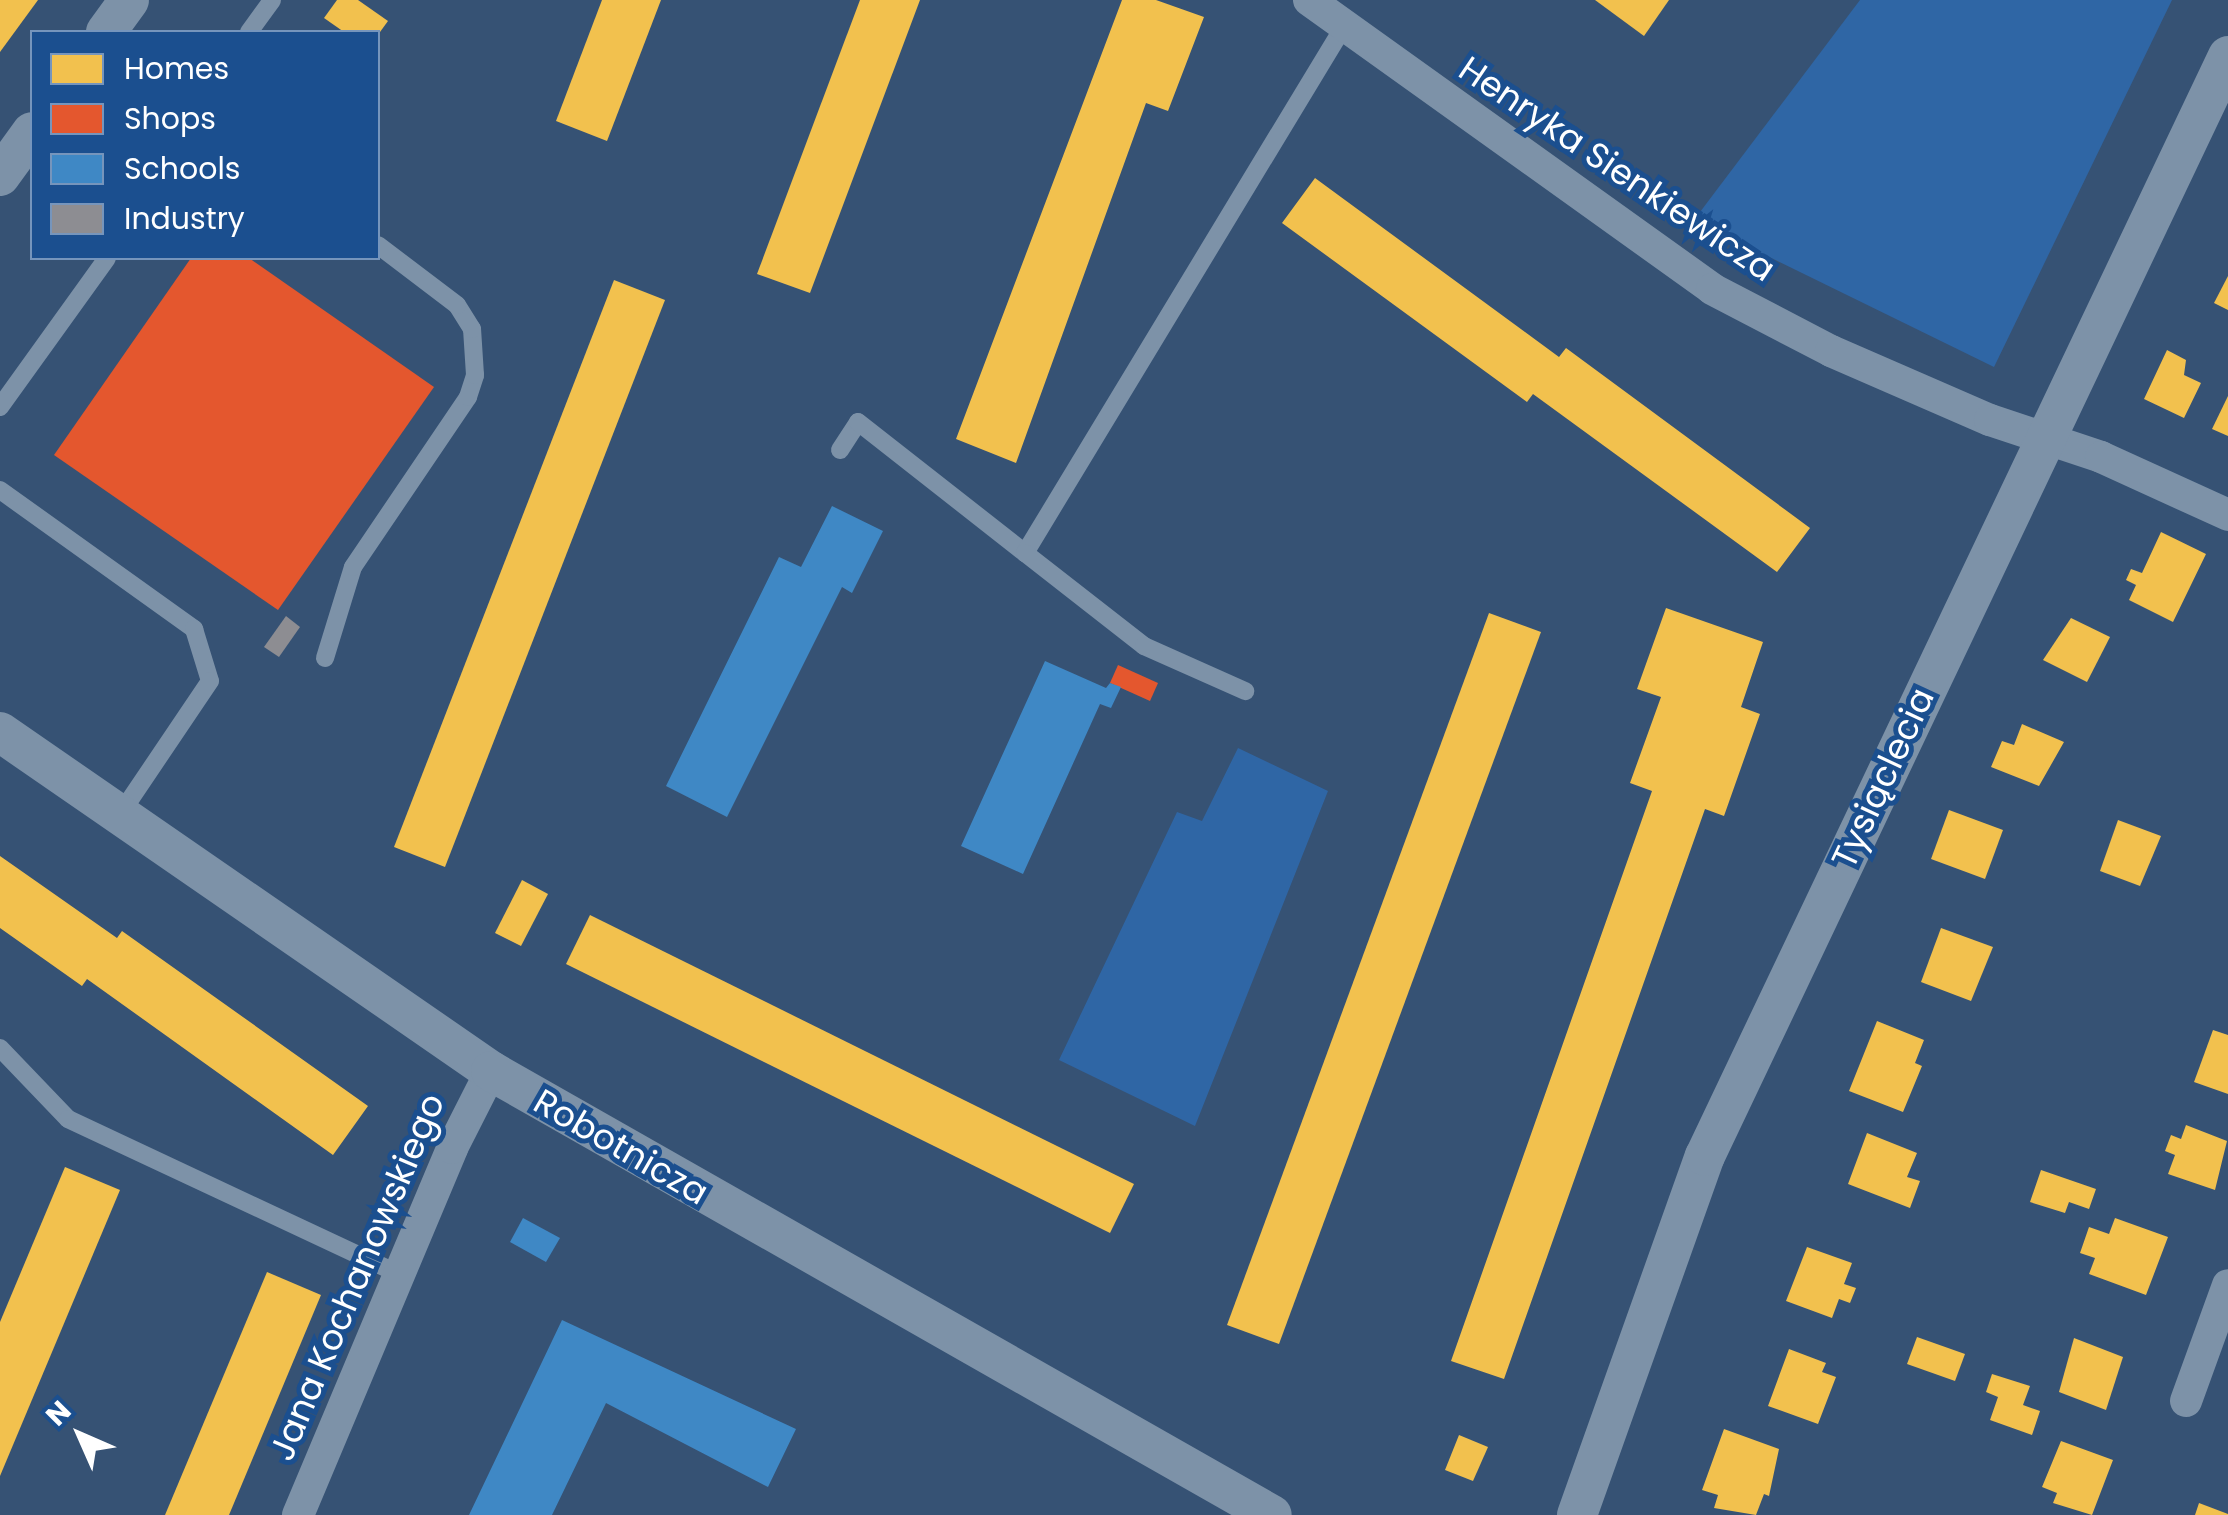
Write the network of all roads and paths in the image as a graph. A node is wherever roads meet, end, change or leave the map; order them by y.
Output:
1 (272, 0) edge
2 (1310, 0) edge
3 (1344, 26) junction
4 (250, 30) edge
5 (2228, 56) edge
6 (30, 135) edge
7 (0, 176) edge
8 (380, 246) edge
9 (105, 260) edge
10 (0, 407) edge
11 (2044, 440) junction
12 (840, 450) dead end
13 (0, 490) edge
14 (2228, 515) edge
15 (1025, 553) junction
16 (325, 658) dead end
17 (1245, 691) dead end
18 (0, 732) edge
19 (118, 816) junction
20 (0, 1048) edge
21 (491, 1071) junction
22 (401, 1275) junction
23 (2228, 1285) edge
24 (2186, 1402) dead end
25 (298, 1515) edge
26 (1272, 1515) edge
27 (1576, 1515) edge

1 - 4 lane
2 - 3 street, Henryka Sienkiewicza
3 - 11 street, Henryka Sienkiewicza
3 - 15 lane
5 - 11 street, Tysiąclecia
6 - 7 street
8 - 16 lane
9 - 10 lane
11 - 14 street, Henryka Sienkiewicza
11 - 27 street, Tysiąclecia
12 - 15 lane
13 - 19 lane
15 - 17 lane
18 - 19 street, Robotnicza
19 - 21 street, Robotnicza
20 - 22 lane
21 - 22 street, Jana Kochanowskiego
21 - 26 street, Robotnicza
22 - 25 street, Jana Kochanowskiego
23 - 24 street

